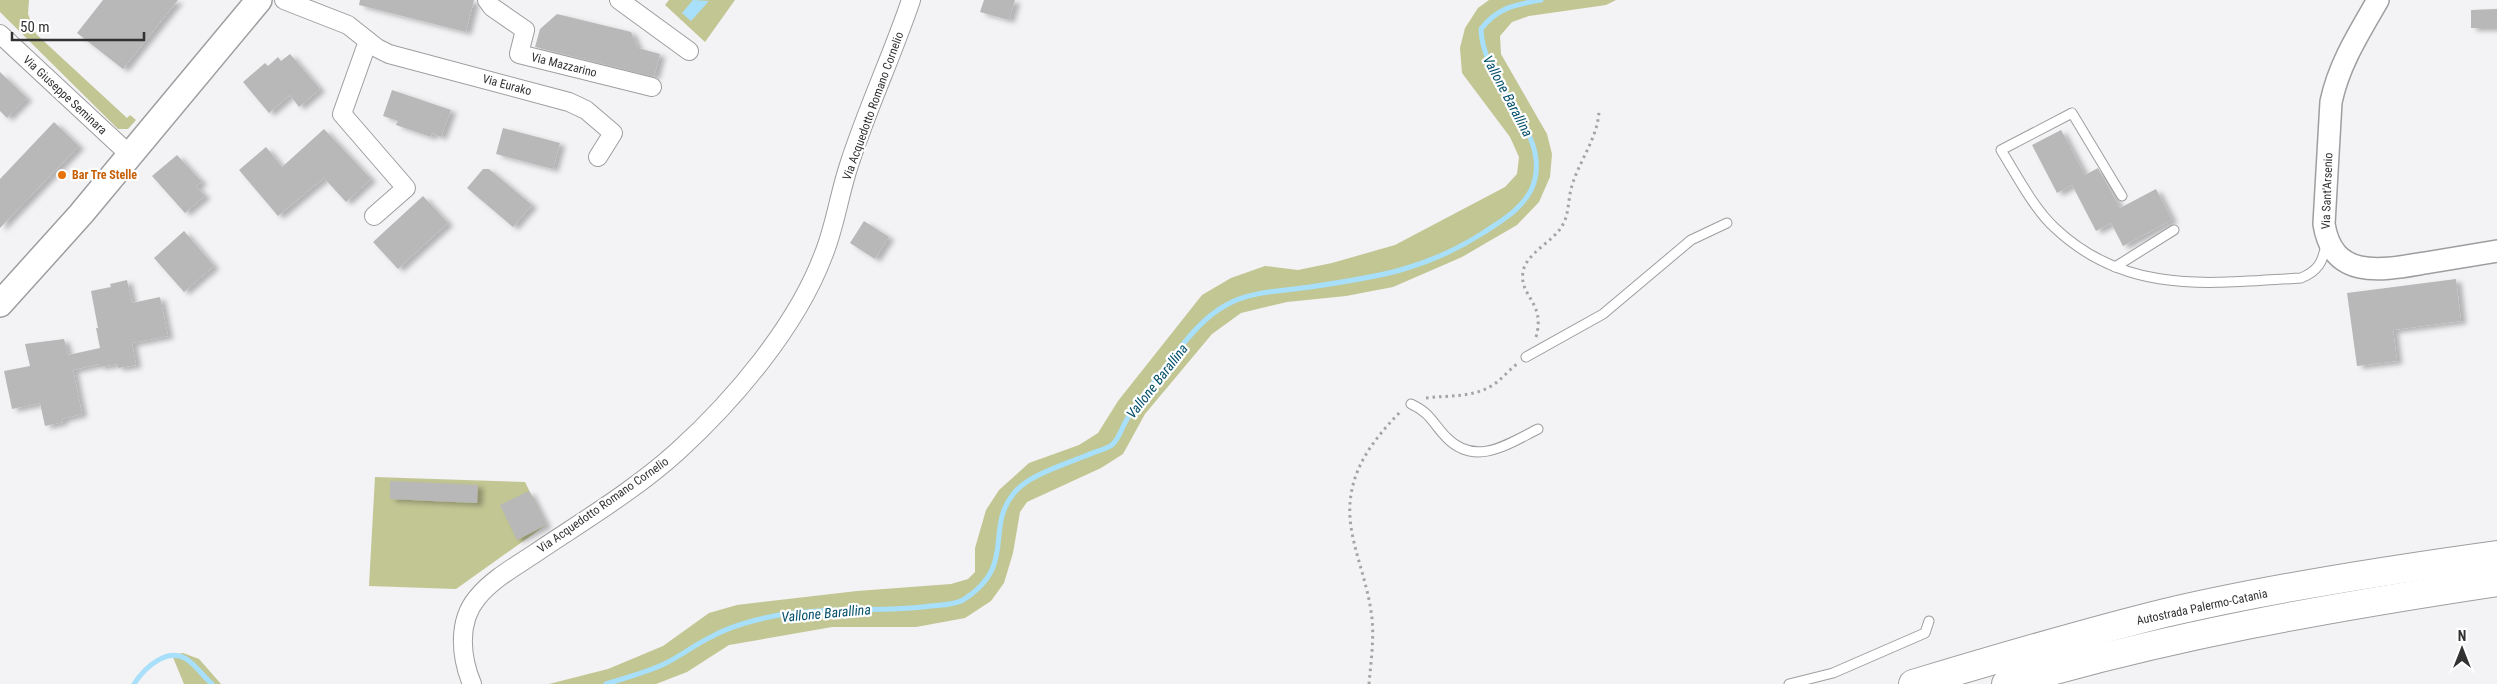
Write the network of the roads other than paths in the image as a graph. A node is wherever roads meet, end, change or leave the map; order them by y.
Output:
1 (259, 0) edge
2 (284, 0) edge
3 (486, 0) edge
4 (619, 0) edge
5 (911, 0) edge
6 (2378, 0) edge
7 (0, 34) edge
8 (368, 40) junction
9 (689, 51) dead end
10 (652, 87) dead end
11 (130, 155) junction
12 (598, 157) dead end
13 (2122, 196) dead end
14 (374, 216) dead end
15 (1727, 223) dead end
16 (2174, 230) dead end
17 (2327, 239) junction
18 (2497, 251) edge
19 (2115, 267) junction
20 (0, 304) edge
21 (1526, 357) road end
22 (1411, 404) road end
23 (1538, 429) dead end
24 (2497, 556) edge
25 (2497, 582) edge
26 (1928, 621) dead end
27 (469, 678) edge
28 (1789, 684) edge
29 (1913, 684) edge
30 (2006, 684) edge

1 - 11 main road
2 - 8 street, Via Eurako
3 - 10 street, Via Mazzarino
4 - 9 street
5 - 27 street, Via Acquedotto Romano Cornelio
6 - 17 street, Via Sant'Arsenio
7 - 11 street, Via Giuseppe Seminara
8 - 12 street, Via Eurako
8 - 14 street
11 - 20 main road
13 - 19 lane
15 - 21 lane
16 - 19 lane
17 - 18 street, Via Sant'Arsenio
17 - 19 lane
22 - 23 lane
24 - 29 highway, Autostrada Palermo-Catania
25 - 30 highway, Autostrada Palermo-Catania
26 - 28 lane

